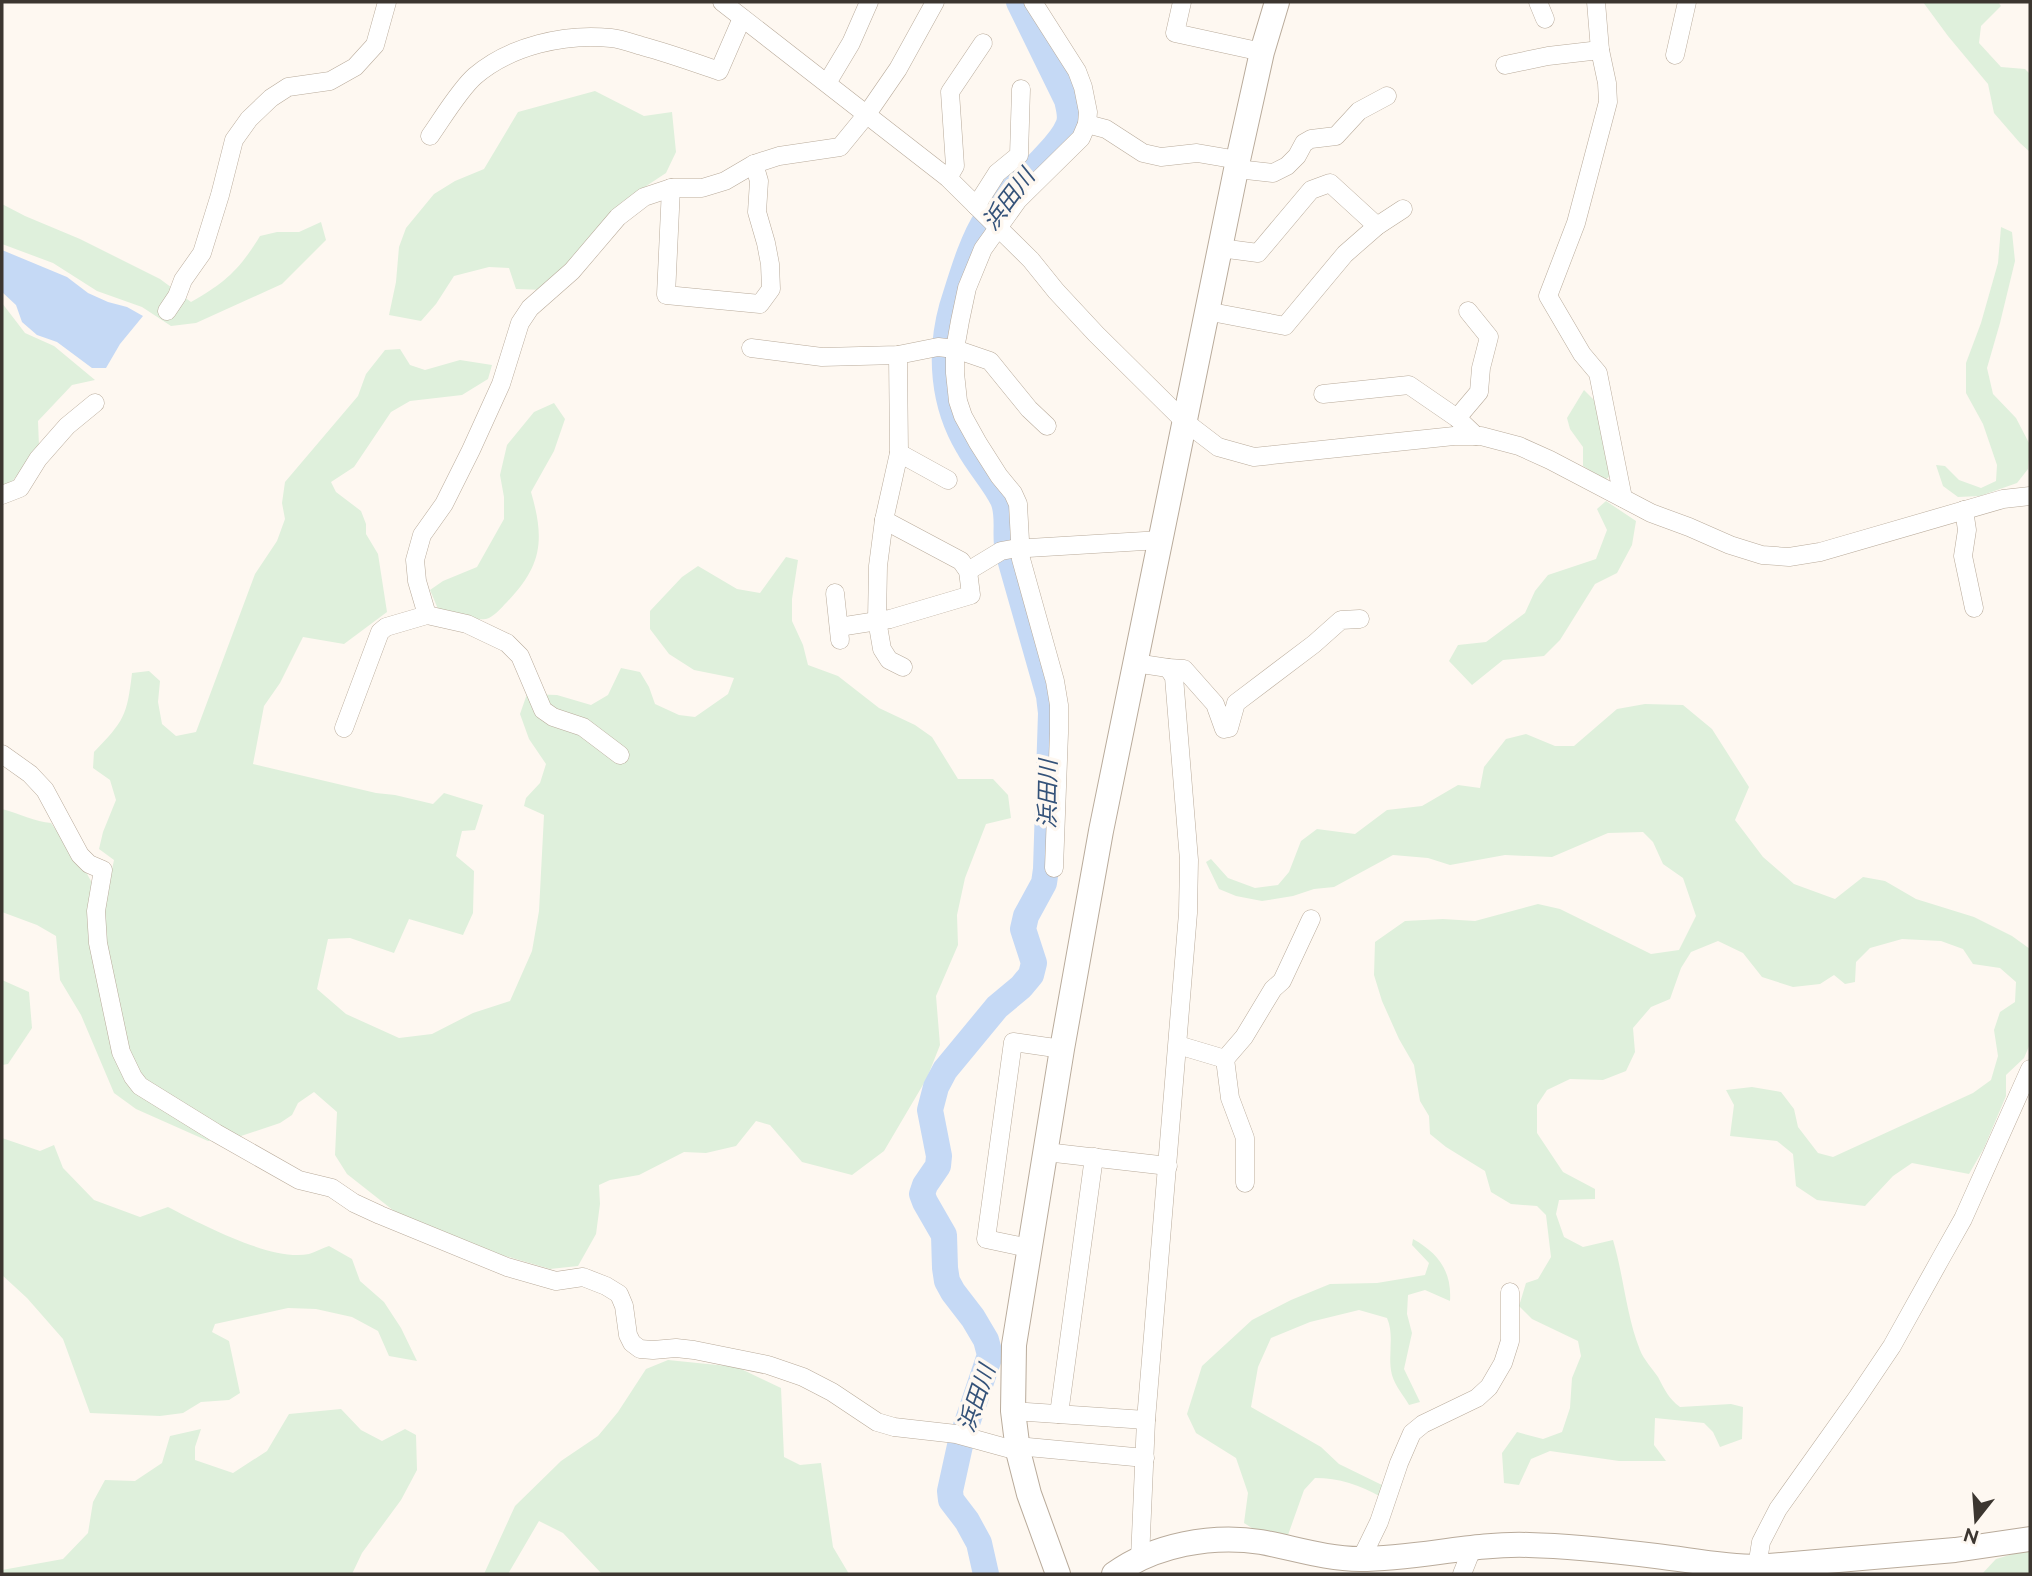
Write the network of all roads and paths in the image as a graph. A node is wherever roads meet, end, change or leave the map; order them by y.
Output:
1 (387, 2) edge
2 (722, 2) edge
3 (869, 2) edge
4 (935, 2) edge
5 (1033, 2) edge
6 (1182, 2) edge
7 (1278, 2) edge
8 (1597, 2) edge
9 (1687, 2) edge
10 (742, 18) junction
11 (983, 43) dead end
12 (1600, 50) junction
13 (1262, 52) junction
14 (1675, 55) dead end
15 (1505, 65) dead end
16 (827, 83) junction
17 (1021, 89) dead end
18 (1387, 96) dead end
19 (867, 114) junction
20 (1087, 124) junction
21 (430, 136) dead end
22 (754, 164) junction
23 (1237, 164) junction
24 (948, 178) junction
25 (671, 188) junction
26 (978, 208) junction
27 (1403, 209) dead end
28 (997, 226) junction
29 (1377, 226) junction
30 (1220, 248) junction
31 (1468, 310) dead end
32 (167, 311) dead end
33 (1206, 311) junction
34 (751, 348) dead end
35 (948, 348) junction
36 (898, 355) junction
37 (1323, 394) dead end
38 (95, 403) dead end
39 (1457, 418) junction
40 (1184, 421) junction
41 (1048, 426) dead end
42 (1476, 436) junction
43 (899, 453) junction
44 (948, 480) dead end
45 (2, 495) edge
46 (2030, 496) edge
47 (1623, 498) junction
48 (1964, 510) junction
49 (884, 520) junction
50 (1161, 540) junction
51 (1011, 550) junction
52 (968, 571) junction
53 (835, 593) dead end
54 (1974, 608) dead end
55 (428, 615) junction
56 (1360, 619) dead end
57 (877, 620) junction
58 (1135, 663) junction
59 (903, 667) dead end
60 (1168, 668) junction
61 (344, 728) dead end
62 (2, 754) edge
63 (620, 755) dead end
64 (1054, 868) dead end
65 (1311, 919) dead end
66 (1178, 1045) junction
67 (1062, 1049) junction
68 (1225, 1059) junction
69 (2030, 1069) edge
70 (1046, 1152) junction
71 (1094, 1157) junction
72 (1168, 1166) junction
73 (1245, 1183) dead end
74 (1029, 1248) junction
75 (1510, 1292) dead end
76 (1013, 1411) junction
77 (1059, 1414) junction
78 (1146, 1420) junction
79 (1018, 1449) junction
80 (1145, 1458) junction
81 (2030, 1539) edge
82 (1472, 1549) junction
83 (1140, 1559) junction
84 (1361, 1559) junction
85 (1741, 1569) edge
86 (1058, 1574) edge
87 (1114, 1574) edge
88 (1462, 1574) edge

1 - 32 street
2 - 10 street
3 - 16 street
4 - 19 street
5 - 20 street
6 - 13 street
7 - 13 street
8 - 12 street
9 - 14 street
10 - 16 street
10 - 21 street
11 - 24 street
12 - 15 street
12 - 47 street
13 - 23 street
16 - 19 street
17 - 26 street
18 - 23 street
19 - 22 street
19 - 24 street
20 - 23 street
20 - 28 street
22 - 25 street
22 - 25 street
23 - 30 street
24 - 26 street
25 - 55 street
26 - 28 street
27 - 29 street
28 - 35 street
28 - 40 street
29 - 30 street
29 - 33 street
30 - 33 street
31 - 39 street
33 - 40 street
34 - 36 street
35 - 36 street
35 - 41 street
35 - 51 street
36 - 43 street
37 - 39 street
38 - 45 street
39 - 42 street
40 - 42 street
40 - 50 street
42 - 47 street
43 - 44 street
43 - 49 street
46 - 48 street
47 - 48 street
48 - 54 street
49 - 52 street
49 - 57 street
50 - 51 street
50 - 58 street
51 - 52 street
51 - 64 street
52 - 57 street
53 - 57 street
55 - 61 street
55 - 63 street
56 - 60 street
57 - 59 street
58 - 60 street
58 - 67 street
60 - 66 street
62 - 79 street
65 - 68 street
66 - 68 street
66 - 72 street
67 - 70 street
67 - 74 street
68 - 73 street
69 - 85 street
70 - 71 street
70 - 74 street
71 - 72 street
71 - 77 street
72 - 78 street
74 - 76 street
75 - 84 street
76 - 77 street
76 - 79 street
77 - 78 street
78 - 80 street
79 - 80 street
79 - 86 street
80 - 83 street
81 - 85 street
82 - 84 street
82 - 85 street
82 - 88 street
83 - 84 street
83 - 87 street

